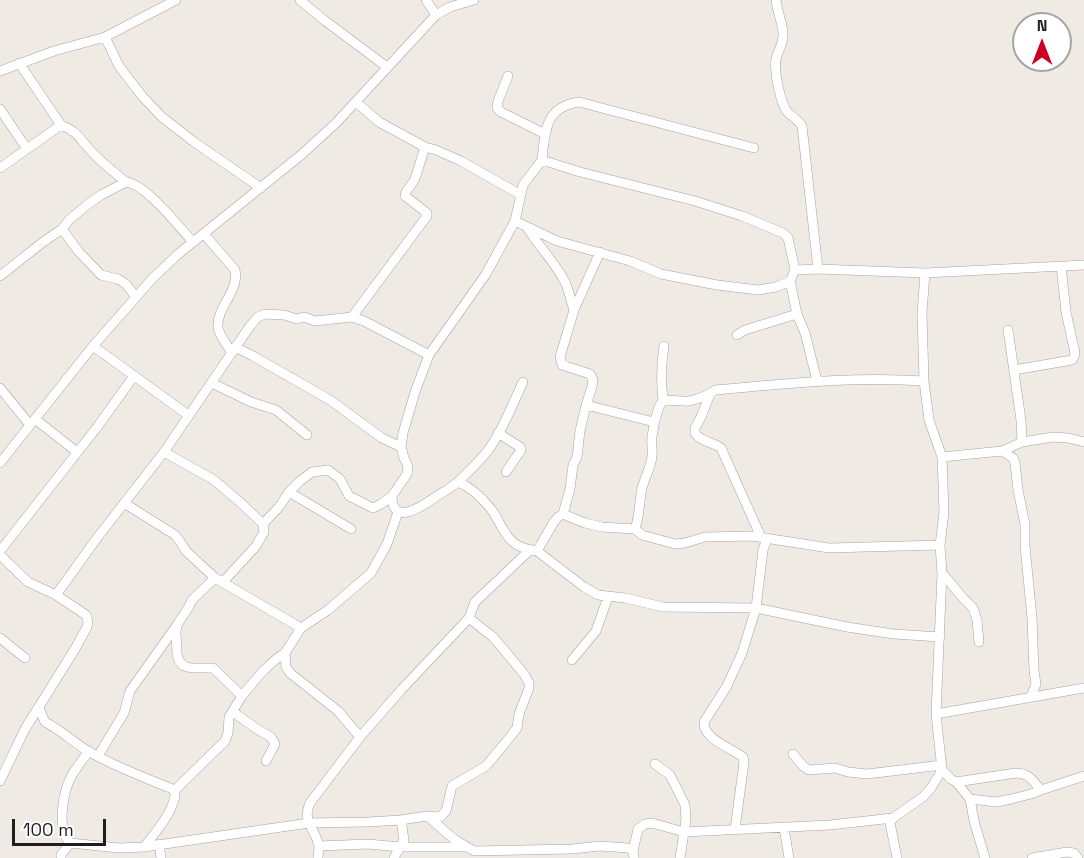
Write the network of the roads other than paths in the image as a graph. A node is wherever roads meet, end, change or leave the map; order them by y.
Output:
1 (176, 0) edge
2 (300, 0) edge
3 (426, 0) edge
4 (474, 0) edge
5 (776, 0) edge
6 (436, 15) junction
7 (105, 37) junction
8 (19, 63) junction
9 (387, 67) junction
10 (0, 70) edge
11 (508, 76) dead end
12 (356, 102) junction
13 (0, 109) edge
14 (61, 125) junction
15 (545, 134) junction
16 (425, 147) junction
17 (754, 148) dead end
18 (27, 149) junction
19 (542, 160) junction
20 (0, 168) edge
21 (126, 182) junction
22 (261, 188) junction
23 (521, 195) junction
24 (515, 221) junction
25 (527, 227) junction
26 (62, 229) junction
27 (204, 234) junction
28 (193, 243) junction
29 (600, 252) junction
30 (1084, 265) edge
31 (1061, 266) junction
32 (818, 269) junction
33 (795, 270) junction
34 (925, 273) junction
35 (0, 276) edge
36 (790, 281) junction
37 (136, 297) junction
38 (574, 310) junction
39 (797, 314) junction
40 (352, 317) junction
41 (1008, 330) dead end
42 (737, 335) dead end
43 (93, 346) junction
44 (664, 346) dead end
45 (234, 350) junction
46 (429, 355) junction
47 (1079, 357) edge
48 (1014, 370) junction
49 (134, 376) junction
50 (817, 381) junction
51 (924, 381) junction
52 (523, 382) dead end
53 (212, 383) junction
54 (0, 388) edge
55 (710, 394) junction
56 (663, 400) junction
57 (586, 405) junction
58 (188, 415) junction
59 (32, 422) junction
60 (654, 422) junction
61 (498, 433) junction
62 (307, 435) dead end
63 (1022, 442) junction
64 (1084, 442) edge
65 (401, 447) junction
66 (1002, 451) junction
67 (77, 452) junction
68 (164, 452) junction
69 (942, 457) junction
70 (0, 463) edge
71 (506, 472) dead end
72 (459, 482) junction
73 (289, 492) junction
74 (392, 496) junction
75 (124, 503) junction
76 (398, 512) junction
77 (563, 514) junction
78 (263, 524) junction
79 (351, 529) dead end
80 (635, 529) junction
81 (764, 538) junction
82 (940, 545) junction
83 (534, 550) junction
84 (0, 553) edge
85 (942, 573) junction
86 (219, 580) junction
87 (56, 595) junction
88 (608, 597) junction
89 (756, 608) junction
90 (469, 618) junction
91 (177, 625) junction
92 (301, 628) junction
93 (940, 636) junction
94 (0, 638) edge
95 (979, 642) dead end
96 (285, 653) junction
97 (25, 658) dead end
98 (572, 660) dead end
99 (1036, 684) junction
100 (1084, 688) edge
101 (1048, 693) junction
102 (242, 696) junction
103 (1031, 696) junction
104 (39, 708) junction
105 (233, 712) junction
106 (936, 714) junction
107 (45, 722) junction
108 (25, 729) junction
109 (360, 737) junction
110 (93, 753) junction
111 (793, 754) dead end
112 (266, 761) dead end
113 (655, 764) dead end
114 (942, 767) junction
115 (1084, 776) edge
116 (0, 781) edge
117 (956, 782) junction
118 (175, 790) junction
119 (1041, 790) junction
120 (970, 799) junction
121 (426, 816) junction
122 (893, 818) junction
123 (401, 820) junction
124 (309, 823) junction
125 (784, 828) junction
126 (735, 829) junction
127 (684, 832) junction
128 (70, 843) junction
129 (159, 844) junction
130 (319, 846) junction
131 (144, 847) junction
132 (400, 847) junction
133 (466, 847) junction
134 (119, 853) edge
135 (512, 854) edge
136 (634, 855) edge
137 (61, 858) edge
138 (161, 858) edge
139 (318, 858) edge
140 (394, 858) edge
141 (680, 858) edge
142 (789, 858) edge
143 (897, 858) edge
144 (985, 858) edge
145 (1032, 858) edge
146 (1078, 858) edge

1 - 7 street
2 - 9 street
3 - 6 street
4 - 6 street
5 - 32 street
6 - 9 street
7 - 8 street
7 - 22 street
8 - 10 street
8 - 14 street
9 - 12 street
11 - 15 street
12 - 16 street
12 - 22 street
13 - 18 street
14 - 18 street
14 - 21 street
15 - 17 street
15 - 19 street
16 - 23 street
16 - 40 street
18 - 20 street
19 - 23 street
19 - 33 street
21 - 26 street
21 - 28 street
22 - 27 street
23 - 24 street
24 - 25 street
24 - 46 street
25 - 29 street
25 - 38 street
26 - 35 street
26 - 37 street
27 - 28 street
27 - 45 street
28 - 37 street
29 - 36 street
29 - 38 street
30 - 31 street
31 - 34 street
31 - 47 street
32 - 33 street
32 - 34 street
33 - 36 street
34 - 51 street
36 - 39 street
37 - 43 street
38 - 57 street
39 - 42 street
39 - 50 street
40 - 45 street
40 - 46 street
41 - 48 street
43 - 49 street
43 - 59 street
44 - 56 street
45 - 53 street
45 - 65 street
46 - 65 street
47 - 48 street
48 - 63 street
49 - 58 street
49 - 67 street
50 - 51 street
50 - 55 street
51 - 69 street
52 - 61 street
53 - 58 street
53 - 62 street
54 - 59 street
55 - 56 street
55 - 81 street
56 - 60 street
57 - 60 street
57 - 77 street
58 - 68 street
59 - 67 street
59 - 70 street
60 - 80 street
61 - 71 street
61 - 72 street
63 - 64 street
63 - 66 street
65 - 74 street
66 - 69 street
66 - 99 street
67 - 84 street
68 - 75 street
68 - 78 street
69 - 82 street
72 - 76 street
72 - 83 street
73 - 74 street
73 - 78 street
73 - 79 street
74 - 76 street
75 - 86 street
75 - 87 street
76 - 92 street
77 - 80 street
77 - 83 street
78 - 86 street
80 - 81 street
81 - 82 street
81 - 89 street
82 - 85 street
83 - 88 street
83 - 90 street
84 - 87 street
85 - 93 street
85 - 95 street
86 - 91 street
86 - 92 street
87 - 104 street
88 - 89 street
88 - 98 street
89 - 93 street
89 - 126 street
90 - 109 street
90 - 121 street
91 - 102 street
91 - 110 street
92 - 96 street
93 - 106 street
94 - 97 street
96 - 102 street
96 - 109 street
99 - 101 street
99 - 103 street
100 - 101 street
101 - 103 street
102 - 105 street
103 - 106 street
104 - 107 street
104 - 108 street
105 - 112 street
105 - 118 street
106 - 114 street
107 - 108 street
107 - 110 street
108 - 116 street
109 - 124 street
110 - 118 street
110 - 128 street
111 - 114 street
113 - 127 street
114 - 117 street
114 - 122 street
115 - 119 street
117 - 119 street
117 - 120 street
118 - 131 street
119 - 120 street
120 - 144 street
121 - 123 street
121 - 133 street
122 - 125 street
122 - 143 street
123 - 124 street
123 - 132 street
124 - 129 street
124 - 130 street
125 - 126 street
125 - 142 street
126 - 127 street
127 - 136 street
127 - 141 street
128 - 134 street
128 - 137 street
129 - 131 street
129 - 138 street
130 - 132 street
130 - 139 street
131 - 134 street
132 - 133 street
132 - 140 street
133 - 135 street
135 - 136 street
145 - 146 street

